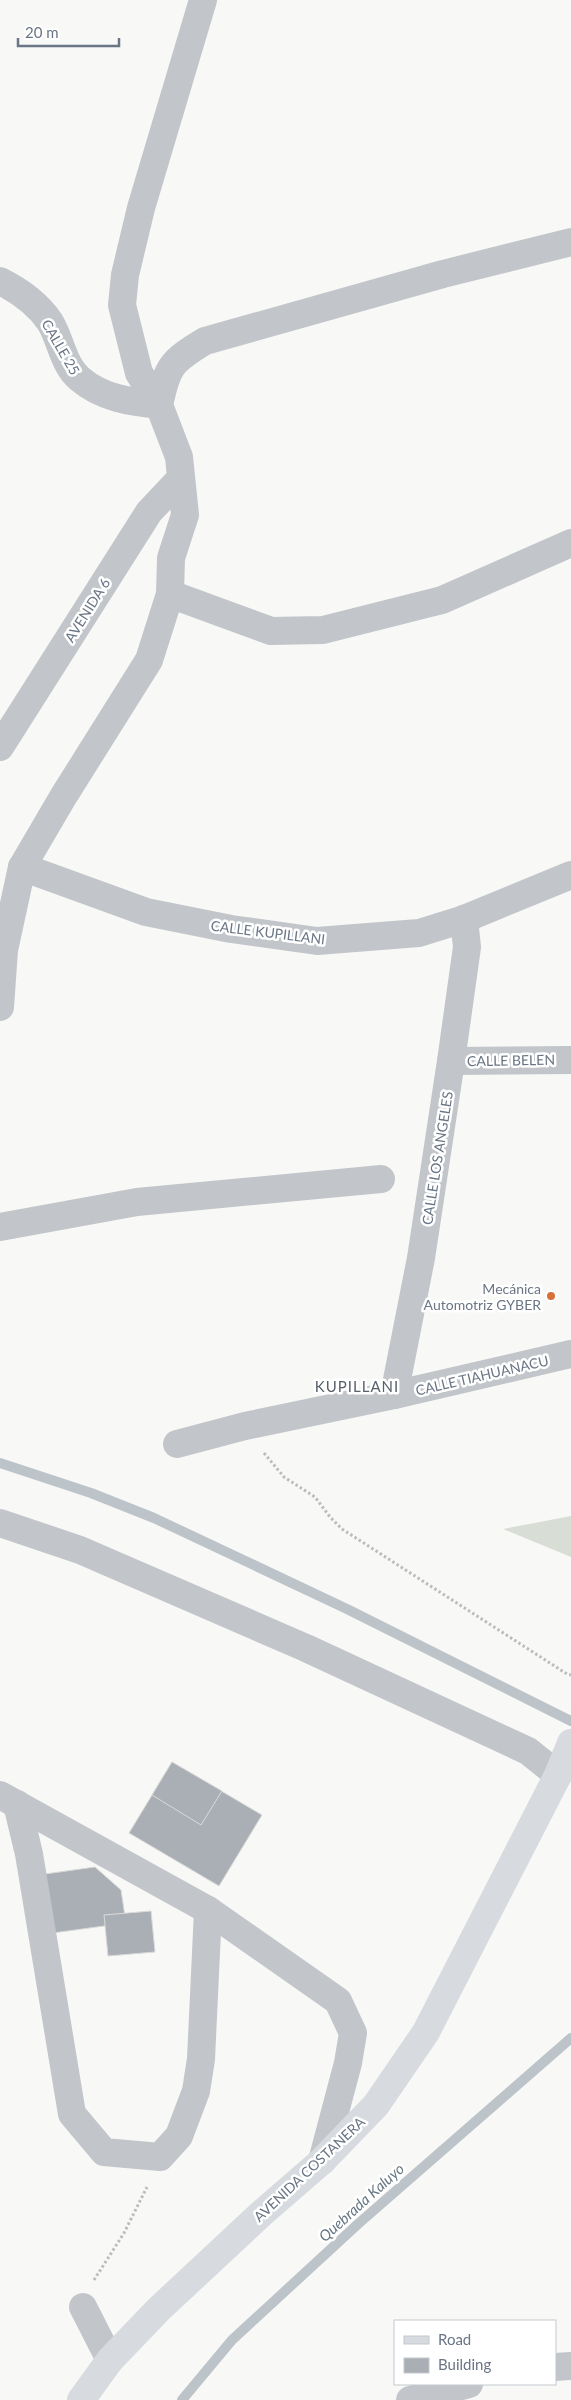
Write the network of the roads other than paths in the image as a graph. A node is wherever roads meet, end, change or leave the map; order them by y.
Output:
1 (203, 0) edge
2 (571, 242) edge
3 (0, 281) edge
4 (159, 405) junction
5 (180, 479) junction
6 (571, 542) edge
7 (170, 594) junction
8 (0, 746) edge
9 (22, 867) junction
10 (571, 874) edge
11 (464, 919) junction
12 (0, 1007) edge
13 (571, 1060) edge
14 (451, 1061) junction
15 (381, 1179) dead end
16 (0, 1227) edge
17 (571, 1354) edge
18 (394, 1395) junction
19 (176, 1444) dead end
20 (0, 1523) edge
21 (565, 1756) edge
22 (8, 1800) edge
23 (208, 1910) junction
24 (322, 2161) junction
25 (83, 2307) road end
26 (110, 2360) junction
27 (571, 2366) edge
28 (556, 2367) edge
29 (466, 2385) edge
30 (81, 2400) edge
31 (410, 2400) edge

1 - 4 street
2 - 4 street
3 - 4 street, CALLE 25
4 - 5 street
5 - 7 street
5 - 8 street, AVENIDA 6
6 - 7 street
7 - 9 street
9 - 11 street, CALLE KUPILLANI
9 - 12 street
10 - 11 street, CALLE KUPILLANI
11 - 14 street, CALLE LOS ANGELES
13 - 14 street, CALLE BELEN
14 - 18 street, CALLE LOS ANGELES
15 - 16 street
17 - 18 street, CALLE TIAHUANACU
18 - 19 street, CALLE TIAHUANACU
20 - 21 street
21 - 24 main road, AVENIDA COSTANERA
22 - 23 street
22 - 23 street
23 - 24 street
24 - 26 main road, AVENIDA COSTANERA
25 - 26 street
26 - 30 main road, AVENIDA COSTANERA
27 - 28 street
29 - 31 street

